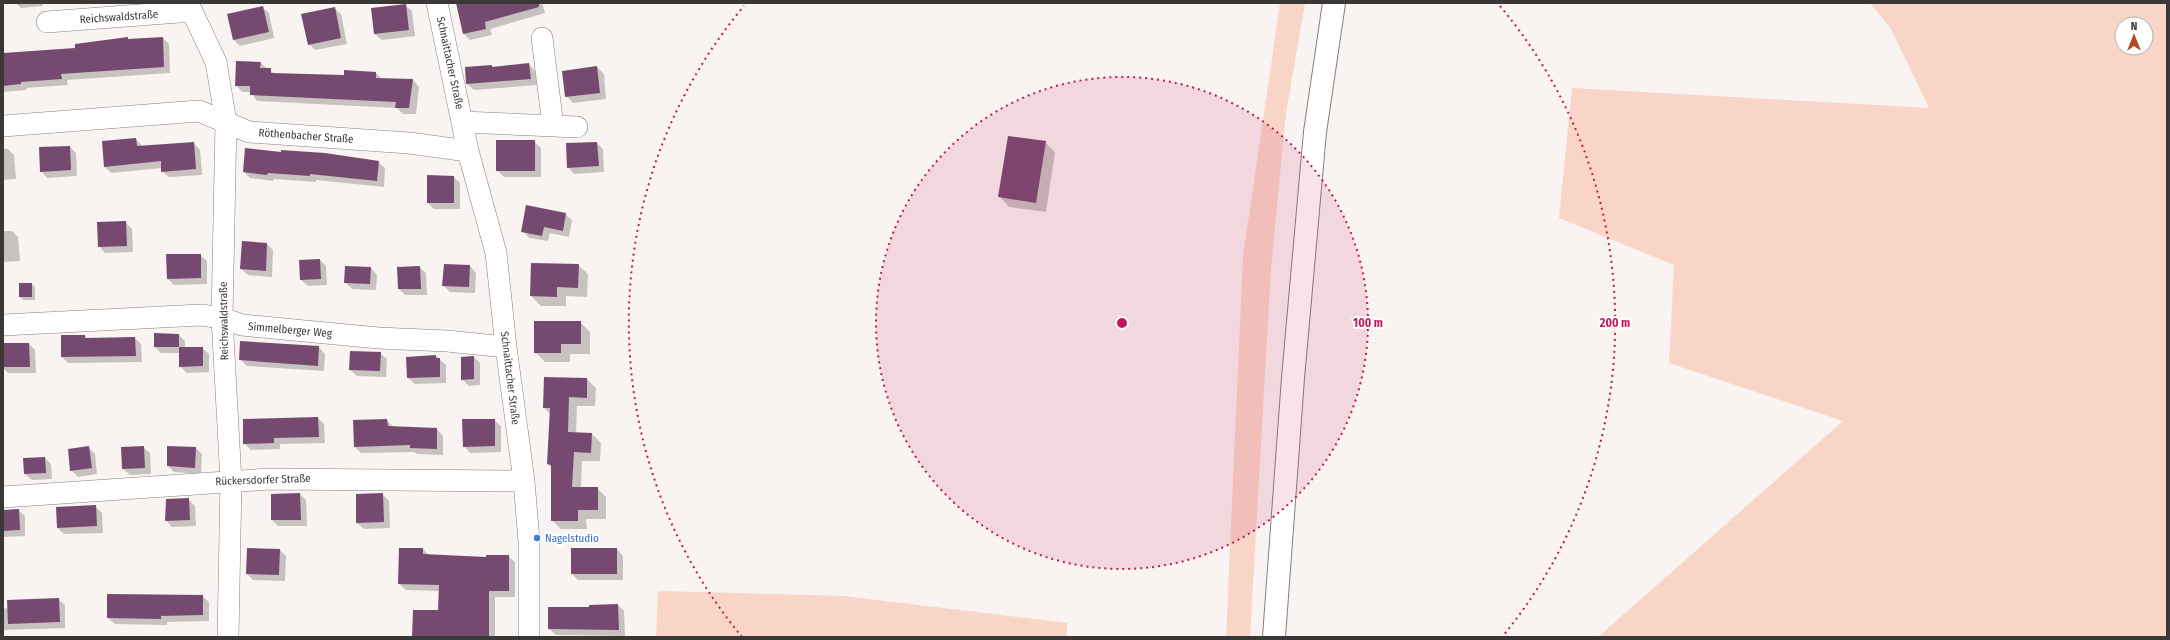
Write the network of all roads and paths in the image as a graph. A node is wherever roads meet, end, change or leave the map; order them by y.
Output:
1 (437, 3) edge
2 (1334, 3) edge
3 (190, 7) edge
4 (47, 22) dead end
5 (542, 38) dead end
6 (226, 122) junction
7 (463, 122) junction
8 (3, 126) edge
9 (553, 126) junction
10 (577, 127) dead end
11 (468, 152) junction
12 (222, 318) junction
13 (3, 325) edge
14 (506, 347) junction
15 (231, 481) junction
16 (524, 481) junction
17 (3, 497) edge
18 (228, 637) edge
19 (529, 637) edge
20 (1274, 637) edge

1 - 7 street, Schnaittacher Straße
2 - 20 main road
3 - 4 street, Reichswaldstraße
3 - 6 street, Reichswaldstraße
5 - 9 street
6 - 8 street, Röthenbacher Straße
6 - 11 street, Röthenbacher Straße
6 - 12 street, Reichswaldstraße
7 - 9 street, Schnaittacher Straße
7 - 11 street, Schnaittacher Straße
9 - 10 street, Schnaittacher Straße
11 - 14 street, Schnaittacher Straße
12 - 13 street, Simmelberger Weg
12 - 14 street, Simmelberger Weg
12 - 15 street, Reichswaldstraße
14 - 16 street, Schnaittacher Straße
15 - 16 street, Rückersdorfer Straße
15 - 17 street, Rückersdorfer Straße
15 - 18 street, Reichswaldstraße
16 - 19 street, Schnaittacher Straße

